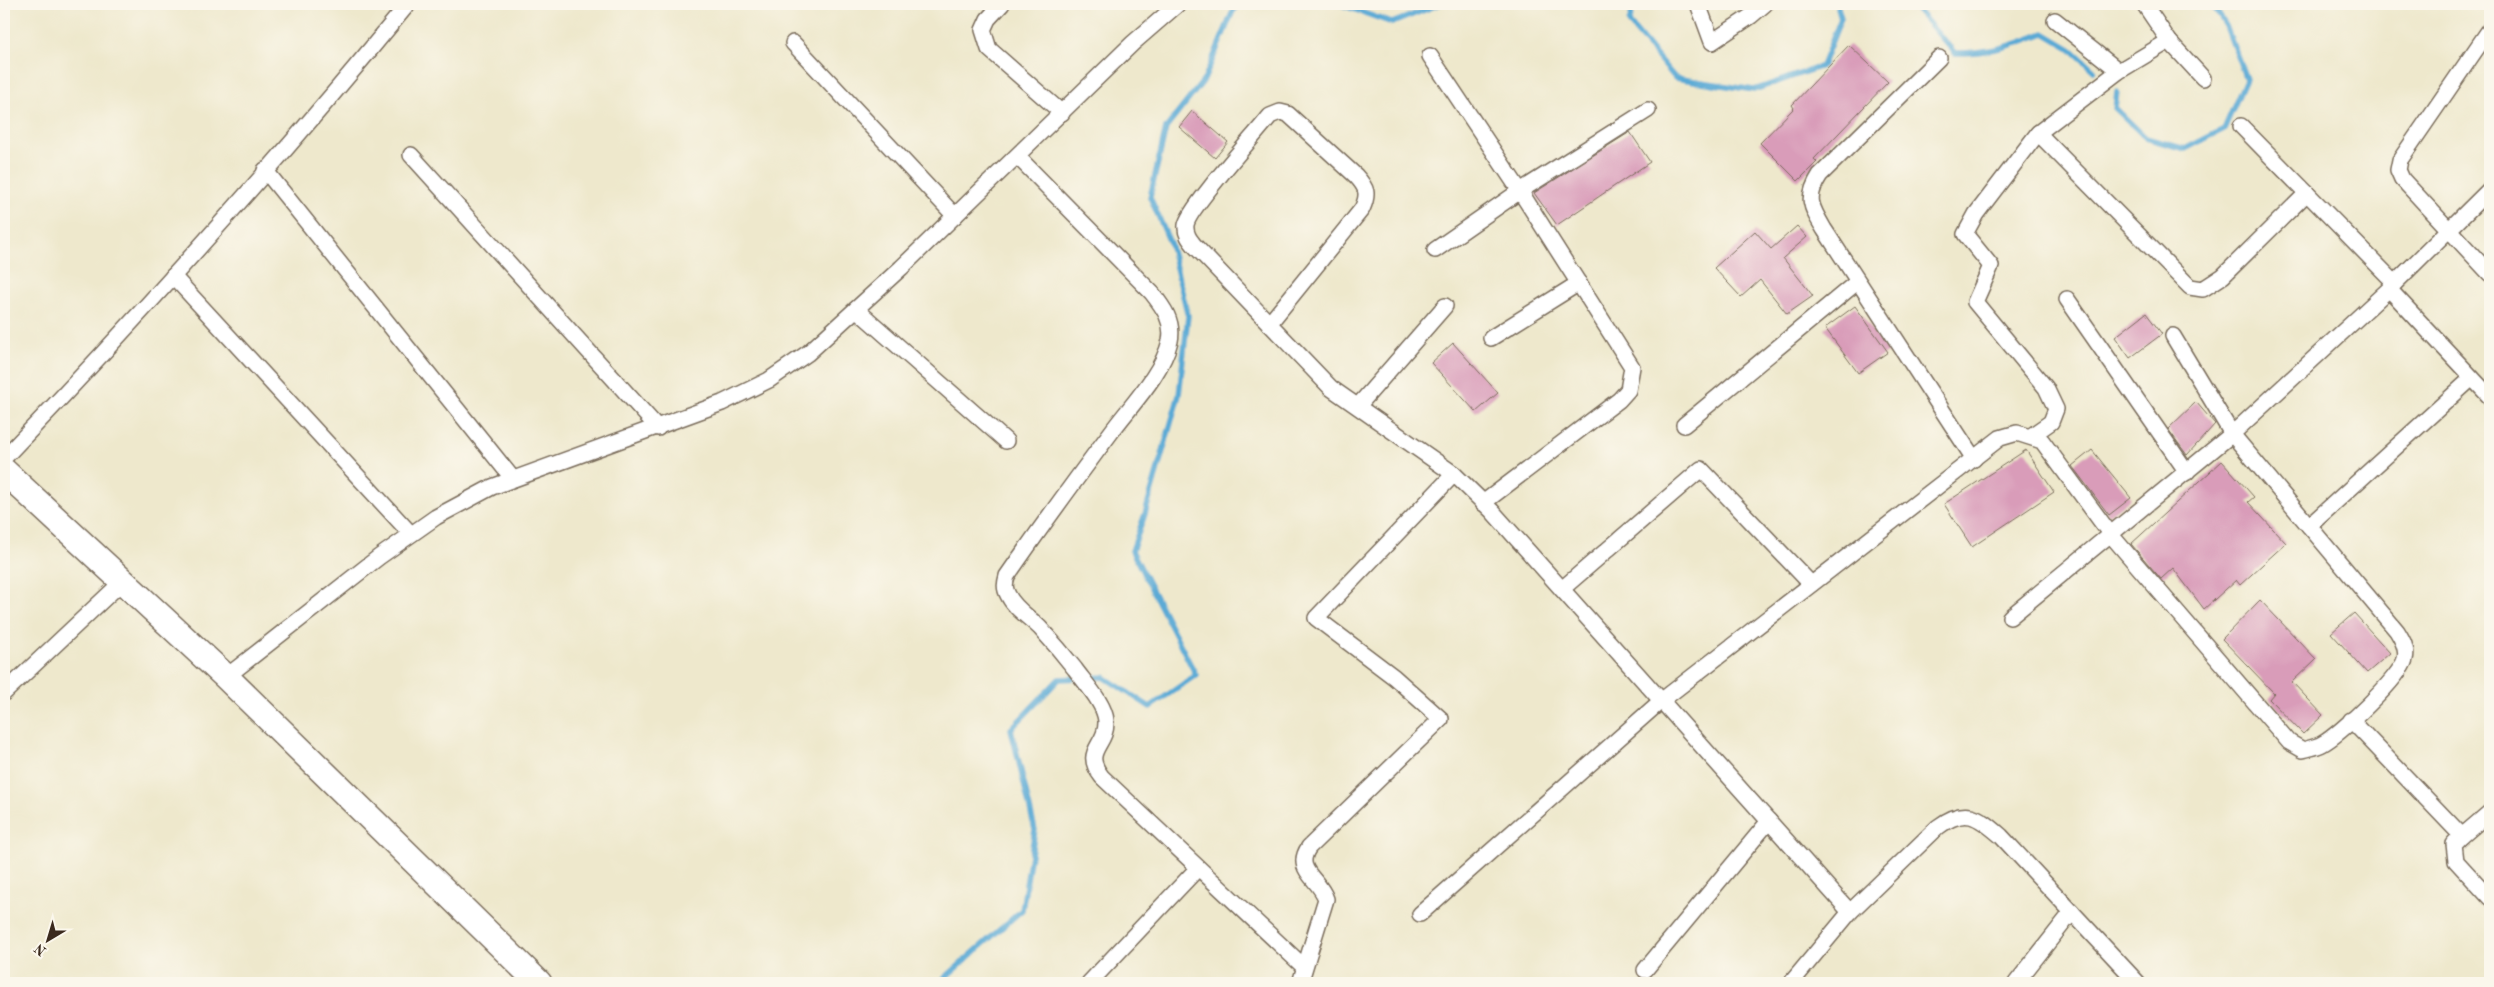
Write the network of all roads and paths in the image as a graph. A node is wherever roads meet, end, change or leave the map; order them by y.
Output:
1 (408, 4) edge
2 (1002, 4) edge
3 (1178, 4) edge
4 (1698, 4) edge
5 (1765, 4) edge
6 (2144, 4) edge
7 (2055, 20) dead end
8 (2490, 29) edge
9 (2169, 41) junction
10 (793, 43) dead end
11 (1430, 56) dead end
12 (1939, 58) dead end
13 (2119, 71) junction
14 (2203, 78) dead end
15 (1648, 110) dead end
16 (1062, 113) junction
17 (2241, 126) dead end
18 (2038, 133) junction
19 (411, 156) dead end
20 (1018, 157) junction
21 (265, 170) junction
22 (2490, 189) edge
23 (1520, 191) junction
24 (2307, 193) junction
25 (956, 216) junction
26 (2450, 229) junction
27 (1435, 250) dead end
28 (2490, 274) edge
29 (172, 276) junction
30 (1857, 282) junction
31 (1579, 283) junction
32 (2392, 286) junction
33 (2067, 299) dead end
34 (1445, 306) dead end
35 (856, 309) junction
36 (1269, 324) junction
37 (2173, 336) dead end
38 (1491, 338) dead end
39 (2472, 378) junction
40 (2490, 397) edge
41 (1358, 406) junction
42 (1684, 425) dead end
43 (658, 428) junction
44 (2232, 434) junction
45 (2031, 436) junction
46 (1006, 441) dead end
47 (4, 458) edge
48 (1974, 458) junction
49 (4, 471) edge
50 (2187, 472) junction
51 (1454, 474) junction
52 (513, 479) junction
53 (1484, 502) junction
54 (2310, 526) junction
55 (411, 534) junction
56 (2111, 535) junction
57 (123, 581) junction
58 (1811, 584) junction
59 (1562, 590) junction
60 (2010, 617) dead end
61 (226, 677) junction
62 (4, 693) edge
63 (1661, 700) junction
64 (2352, 720) junction
65 (2490, 812) edge
66 (1769, 821) junction
67 (2462, 836) junction
68 (1198, 868) junction
69 (2490, 898) edge
70 (1850, 912) junction
71 (2072, 912) junction
72 (1420, 914) dead end
73 (1304, 967) junction
74 (1645, 970) dead end
75 (539, 983) edge
76 (1089, 983) edge
77 (1300, 983) edge
78 (1791, 983) edge
79 (2016, 983) edge
80 (2138, 983) edge

1 - 21 street
2 - 16 street
3 - 16 street
4 - 5 street
6 - 9 street
7 - 13 street
8 - 26 street
9 - 13 street
9 - 14 street
10 - 25 street
11 - 23 street
12 - 30 street
13 - 18 street
15 - 23 street
16 - 20 street
17 - 24 street
18 - 24 street
18 - 45 street
19 - 43 street
20 - 25 street
20 - 68 street
21 - 29 street
21 - 52 street
22 - 26 street
23 - 27 street
23 - 31 street
24 - 32 street
25 - 35 street
26 - 28 street
26 - 32 street
29 - 47 street
29 - 55 street
30 - 42 street
30 - 48 street
31 - 38 street
31 - 53 street
32 - 39 street
32 - 44 street
33 - 50 street
34 - 41 street
35 - 43 street
35 - 46 street
36 - 36 street
36 - 41 street
37 - 44 street
39 - 40 street
39 - 54 street
41 - 51 street
43 - 52 street
44 - 50 street
44 - 54 street
45 - 48 street
45 - 56 street
48 - 58 street
49 - 57 main road
50 - 56 street
51 - 53 street
51 - 73 street
52 - 55 street
53 - 59 street
54 - 64 street
55 - 61 street
56 - 60 street
56 - 64 street
57 - 61 main road
57 - 62 street
58 - 59 street
58 - 63 street
59 - 63 street
61 - 75 main road
63 - 66 street
63 - 72 street
64 - 67 street
65 - 67 street
66 - 70 street
66 - 74 street
67 - 69 street
68 - 73 street
68 - 76 street
70 - 71 street
70 - 78 street
71 - 79 street
71 - 80 street
73 - 77 street

